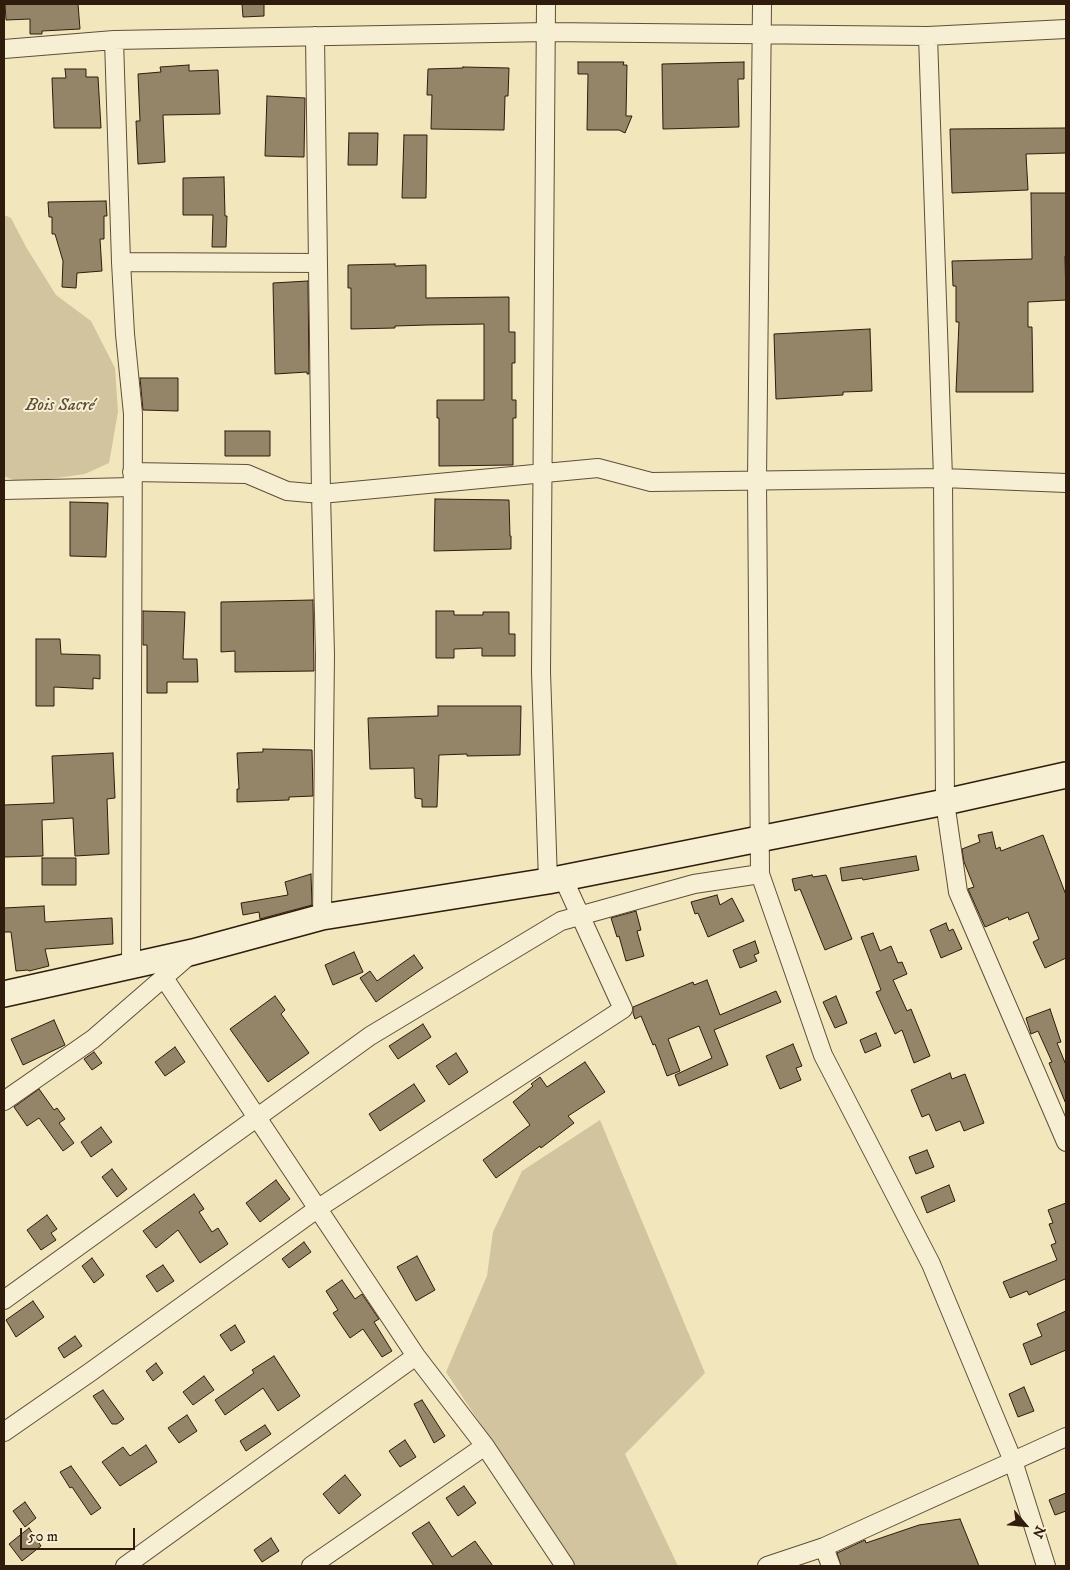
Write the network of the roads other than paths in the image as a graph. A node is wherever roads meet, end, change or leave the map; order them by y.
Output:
1 (546, 4) edge
2 (762, 4) edge
3 (1066, 29) edge
4 (547, 32) junction
5 (762, 34) junction
6 (315, 36) junction
7 (928, 36) junction
8 (114, 40) junction
9 (4, 49) edge
10 (121, 262) junction
11 (318, 263) junction
12 (542, 474) junction
13 (943, 478) junction
14 (132, 479) junction
15 (757, 480) junction
16 (1066, 483) edge
17 (4, 490) edge
18 (321, 494) junction
19 (1066, 775) edge
20 (945, 802) junction
21 (760, 837) junction
22 (760, 874) junction
23 (555, 879) junction
24 (322, 916) junction
25 (580, 916) junction
26 (193, 952) junction
27 (131, 966) junction
28 (164, 978) junction
29 (4, 994) edge
30 (4, 1101) edge
31 (258, 1118) junction
32 (1066, 1142) edge
33 (317, 1209) junction
34 (4, 1300) edge
35 (416, 1356) junction
36 (4, 1432) edge
37 (1066, 1437) edge
38 (486, 1446) junction
39 (1013, 1461) junction
40 (824, 1547) junction
41 (125, 1566) edge
42 (311, 1566) edge
43 (565, 1566) edge
44 (767, 1566) edge
45 (831, 1566) edge
46 (1046, 1566) edge

1 - 4 street
2 - 5 street
3 - 7 street
4 - 5 street
4 - 6 street
4 - 12 street
5 - 7 street
5 - 15 street
6 - 8 street
6 - 11 street
7 - 13 street
8 - 9 street
8 - 10 street
10 - 11 street
10 - 14 street
11 - 18 street
12 - 15 street
12 - 18 street
12 - 23 street
13 - 15 street
13 - 16 street
13 - 20 street
14 - 17 street
14 - 18 street
14 - 27 street
15 - 21 street
18 - 24 street
19 - 20 main road
20 - 21 main road
20 - 32 street
21 - 22 street
21 - 23 main road
22 - 25 street
22 - 39 street
23 - 24 main road
23 - 25 street
24 - 26 main road
25 - 31 street
25 - 33 street
26 - 27 main road
26 - 28 street
27 - 29 main road
28 - 30 street
28 - 31 street
31 - 33 street
31 - 34 street
33 - 35 street
33 - 36 street
35 - 38 street
35 - 41 street
37 - 39 street
38 - 42 street
38 - 43 street
39 - 40 street
39 - 46 street
40 - 44 street
40 - 45 street

